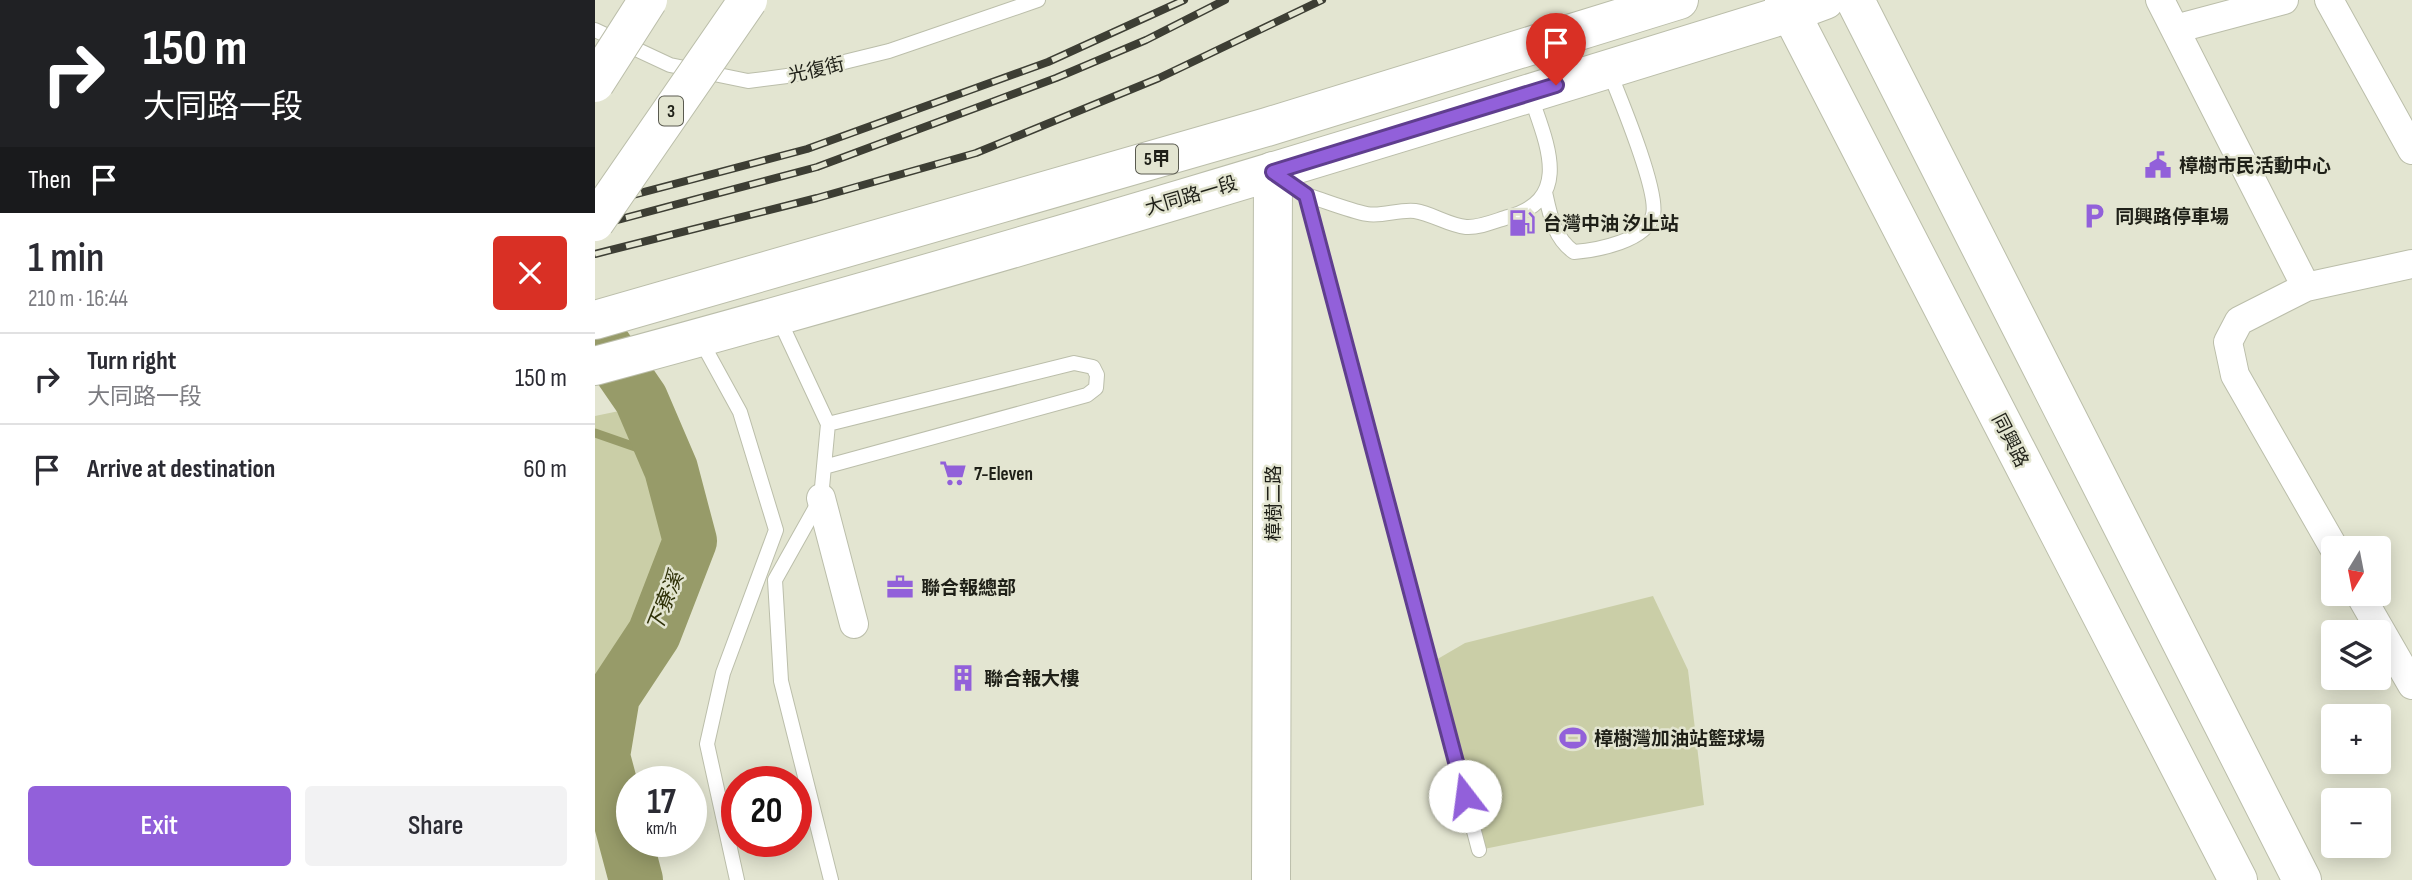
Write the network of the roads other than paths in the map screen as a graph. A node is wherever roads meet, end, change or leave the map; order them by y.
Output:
1 (648, 0) edge
2 (748, 0) edge
3 (1038, 0) edge
4 (1679, 0) edge
5 (1855, 0) edge
6 (2160, 0) edge
7 (2284, 0) edge
8 (2329, 0) edge
9 (1800, 4) edge
10 (2175, 29) junction
11 (595, 30) edge
12 (1608, 69) junction
13 (595, 83) edge
14 (1530, 93) junction
15 (1267, 127) junction
16 (2412, 150) edge
17 (1273, 172) junction
18 (1545, 192) junction
19 (1306, 195) junction
20 (595, 222) edge
21 (2412, 264) edge
22 (2306, 287) junction
23 (778, 317) junction
24 (595, 320) edge
25 (699, 338) junction
26 (595, 366) edge
27 (828, 424) junction
28 (824, 467) junction
29 (821, 498) junction
30 (2326, 536) edge
31 (2367, 606) edge
32 (854, 624) dead end
33 (2412, 685) edge
34 (1479, 850) dead end
35 (737, 880) edge
36 (831, 880) edge
37 (1271, 880) edge
38 (2238, 880) edge
39 (2302, 880) edge

1 - 13 main road, bridge
2 - 20 main road, 3, bridge
3 - 11 lane, 光復街
4 - 15 main road, 5甲
5 - 39 main road
6 - 10 street
7 - 10 street
8 - 16 street
9 - 12 main road, 大同路一段 / 5甲
9 - 38 main road, 同興路
10 - 22 street
12 - 14 main road, 大同路一段 / 5甲
12 - 18 lane
14 - 17 main road, 大同路一段 / 5甲
14 - 18 lane
15 - 17 street, 樟樹二路
15 - 24 main road, 5甲
17 - 19 lane
17 - 23 main road, 大同路一段 / 5甲
17 - 37 main road, 樟樹二路
18 - 19 lane
19 - 34 lane
21 - 22 street
22 - 30 street
23 - 25 main road, 大同路一段 / 5甲
23 - 27 lane
25 - 26 main road, 大同路一段 / 5甲
25 - 35 lane
27 - 28 lane
27 - 28 lane
28 - 29 lane
29 - 32 street
29 - 36 lane
31 - 33 street

